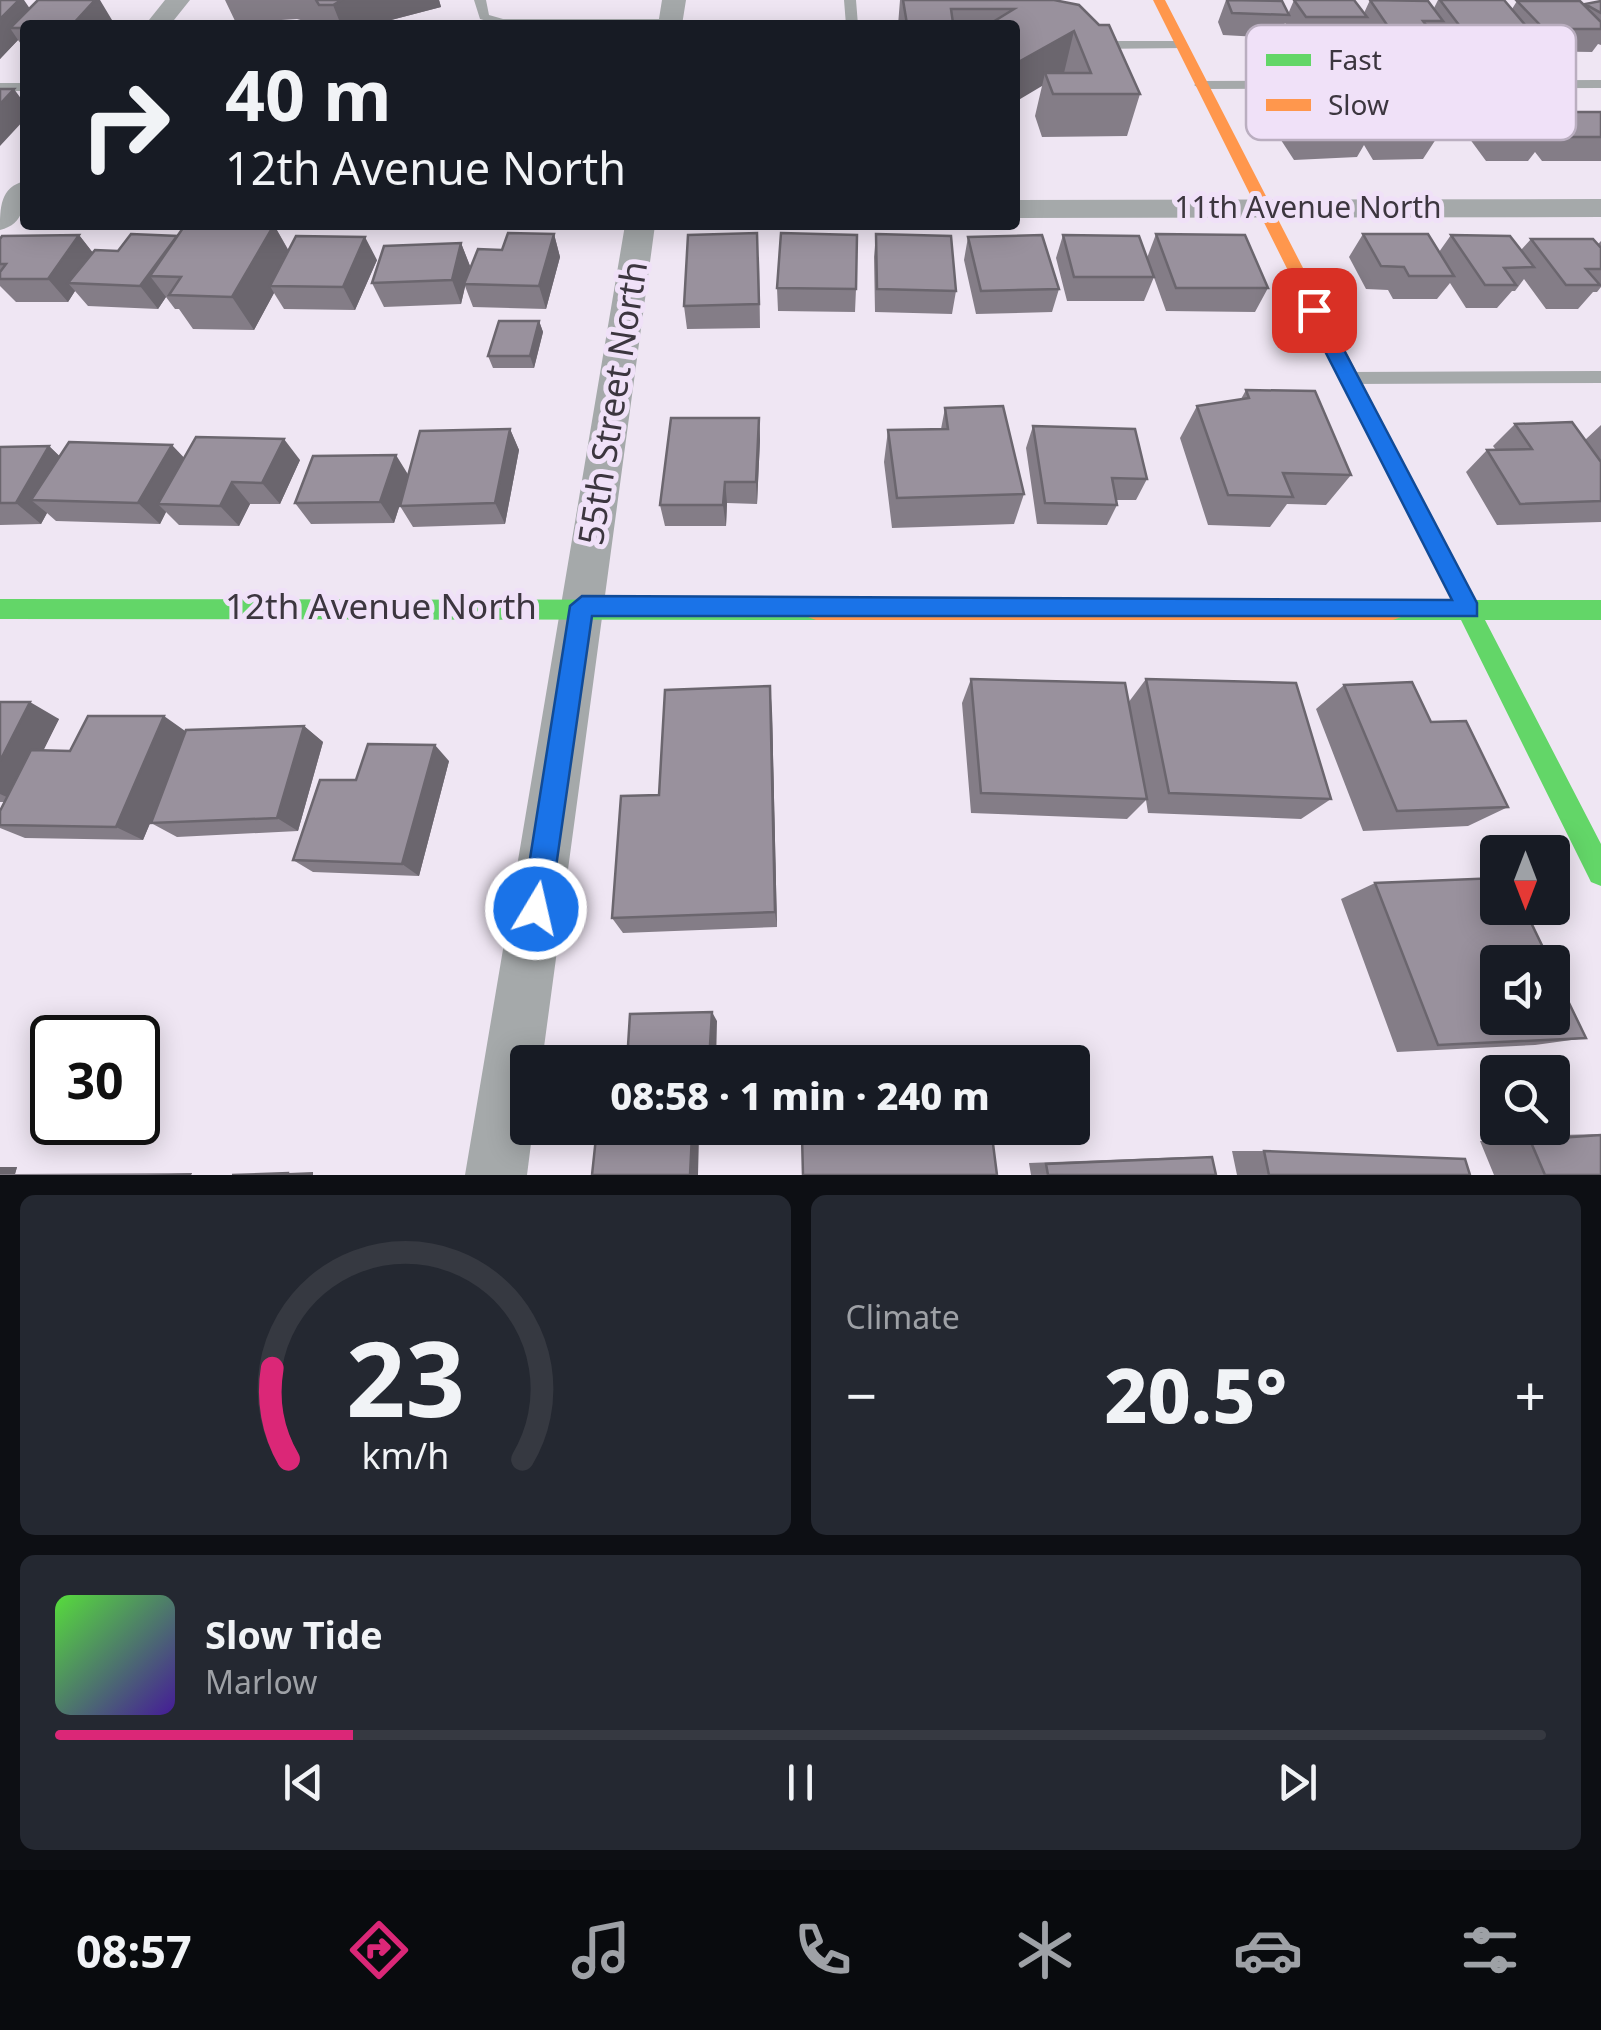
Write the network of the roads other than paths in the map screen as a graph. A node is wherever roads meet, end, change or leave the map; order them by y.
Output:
1 (178, 0) edge
2 (480, 0) edge
3 (1158, 0) edge
4 (671, 16) edge
5 (162, 20) edge
6 (497, 20) edge
7 (559, 20) edge
8 (1084, 42) edge
9 (1181, 45) junction
10 (1576, 84) edge
11 (1601, 84) edge
12 (1200, 85) junction
13 (1246, 85) edge
14 (1260, 208) junction
15 (1601, 208) edge
16 (1020, 209) edge
17 (639, 230) edge
18 (1601, 377) edge
19 (1349, 378) junction
20 (582, 606) junction
21 (0, 608) edge
22 (1469, 610) junction
23 (1601, 610) edge
24 (1601, 872) edge
25 (496, 1175) edge

1 - 5 street
2 - 6 lane
3 - 9 street
4 - 7 lane
8 - 9 lane
9 - 12 street
10 - 11 lane
12 - 13 lane
12 - 14 street
14 - 15 street, 11th Avenue North
14 - 16 street, 11th Avenue North
14 - 19 street
17 - 20 street, 55th Street North
18 - 19 lane
19 - 22 street
20 - 21 street, 12th Avenue North
20 - 22 street, 12th Avenue North
20 - 25 street, 55th Street North
22 - 23 street, 12th Avenue North
22 - 24 street

